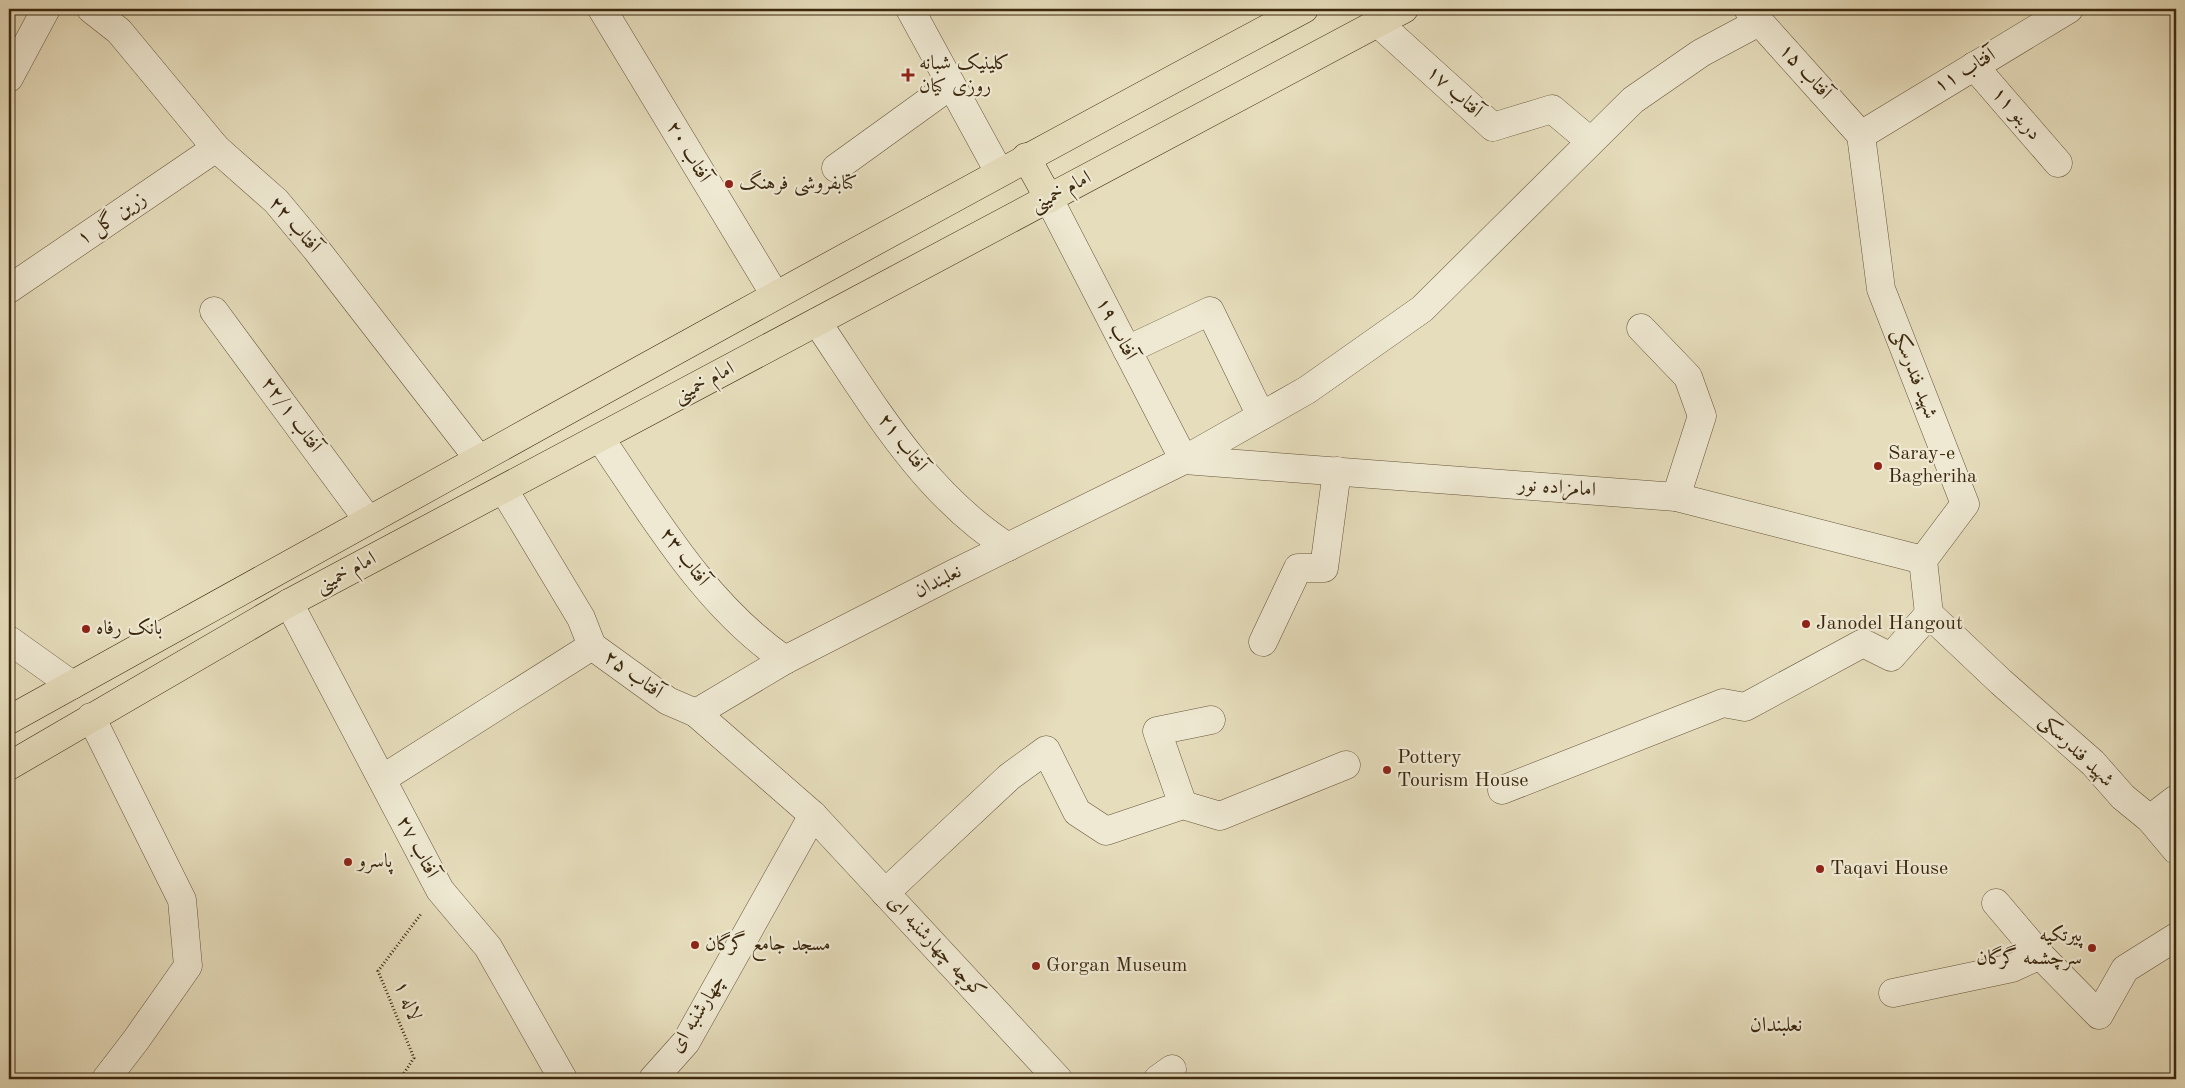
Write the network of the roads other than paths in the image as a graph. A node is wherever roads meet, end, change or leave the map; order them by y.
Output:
1 (46, 9) edge
2 (91, 9) edge
3 (602, 9) edge
4 (910, 9) edge
5 (1304, 9) edge
6 (1404, 9) edge
7 (2069, 9) edge
8 (1754, 15) edge
9 (1378, 23) junction
10 (1974, 66) junction
11 (9, 78) edge
12 (951, 85) junction
13 (1861, 135) junction
14 (1590, 142) junction
15 (216, 148) junction
16 (1026, 157) junction
17 (2058, 163) dead end
18 (836, 168) dead end
19 (999, 172) junction
20 (1049, 199) junction
21 (9, 289) edge
22 (775, 295) junction
23 (214, 311) dead end
24 (817, 322) junction
25 (1641, 328) dead end
26 (1127, 350) junction
27 (1261, 416) junction
28 (600, 438) junction
29 (478, 458) junction
30 (1184, 460) junction
31 (1337, 471) junction
32 (504, 490) junction
33 (1676, 496) junction
34 (368, 520) junction
35 (1008, 547) junction
36 (1923, 560) junction
37 (289, 603) junction
38 (1929, 614) junction
39 (9, 640) edge
40 (1263, 642) dead end
41 (592, 646) junction
42 (785, 660) junction
43 (72, 685) junction
44 (696, 713) junction
45 (91, 717) junction
46 (9, 720) edge
47 (1211, 720) dead end
48 (1346, 765) dead end
49 (9, 766) edge
50 (382, 779) junction
51 (1502, 790) dead end
52 (2176, 799) edge
53 (1183, 805) junction
54 (813, 815) junction
55 (2150, 819) junction
56 (2176, 850) edge
57 (885, 893) junction
58 (1996, 903) dead end
59 (2176, 937) edge
60 (2040, 955) junction
61 (1893, 993) dead end
62 (106, 1079) edge
63 (563, 1079) edge
64 (653, 1079) edge
65 (1058, 1079) edge

1 - 11 street
2 - 15 street, آفتاب ۲۲
3 - 22 street, ۲۰ آفتاب
4 - 12 street
5 - 16 main road, امام خمینی
6 - 9 main road, امام خمینی
7 - 10 street, آفتاب ۱۱
8 - 13 street, آفتاب ۱۵
8 - 14 street, نعلبندان
9 - 14 street, ۱۷ آفتاب
9 - 20 main road, امام خمینی
10 - 13 street, آفتاب ۱۱
10 - 17 street, ۱۱ دربنو
12 - 18 street
12 - 19 street
13 - 36 street, شهید فندرسکی
14 - 27 street, نعلبندان
15 - 21 street, ۱ زرین گل
15 - 29 street, آفتاب ۲۲
16 - 19 main road, امام خمینی
16 - 20 main road
19 - 22 main road, امام خمینی
20 - 24 main road, امام خمینی
20 - 26 street, ۱۹ آفتاب
22 - 29 main road, امام خمینی
23 - 34 street, آفتاب ۲۲/۱
24 - 28 main road, امام خمینی
24 - 35 street, آفتاب ۲۱
25 - 33 street
26 - 27 street
26 - 30 street, ۱۹ آفتاب
27 - 30 street, نعلبندان
28 - 32 main road, امام خمینی
28 - 42 street, آفتاب ۲۳
29 - 34 main road, امام خمینی
30 - 31 street, امامزاده نور
30 - 35 street, نعلبندان
31 - 33 street, امامزاده نور
31 - 40 street
32 - 37 main road, امام خمینی
32 - 41 street, آفتاب ۲۵
33 - 36 street, امامزاده نور
34 - 43 main road, امام خمینی
35 - 42 street, نعلبندان
36 - 38 street
37 - 45 main road, امام خمینی
37 - 50 street, آفتاب ۲۷
38 - 51 street
38 - 55 street, شهید فندرسکی
39 - 43 street
41 - 44 street, آفتاب ۲۵
41 - 50 street
42 - 44 street, نعلبندان
43 - 46 main road, امام خمینی
44 - 54 street, آفتاب ۲۵
45 - 49 main road, امام خمینی
45 - 62 street
47 - 53 street
48 - 53 street
50 - 63 street, آفتاب ۲۷
52 - 55 street
53 - 57 street
54 - 57 street, کوچه چهارشنبه ای
54 - 64 street, چهارشنبه ای
55 - 56 street, شهید فندرسکی
57 - 65 street, کوچه چهارشنبه ای
58 - 60 street
59 - 60 street
60 - 61 street

